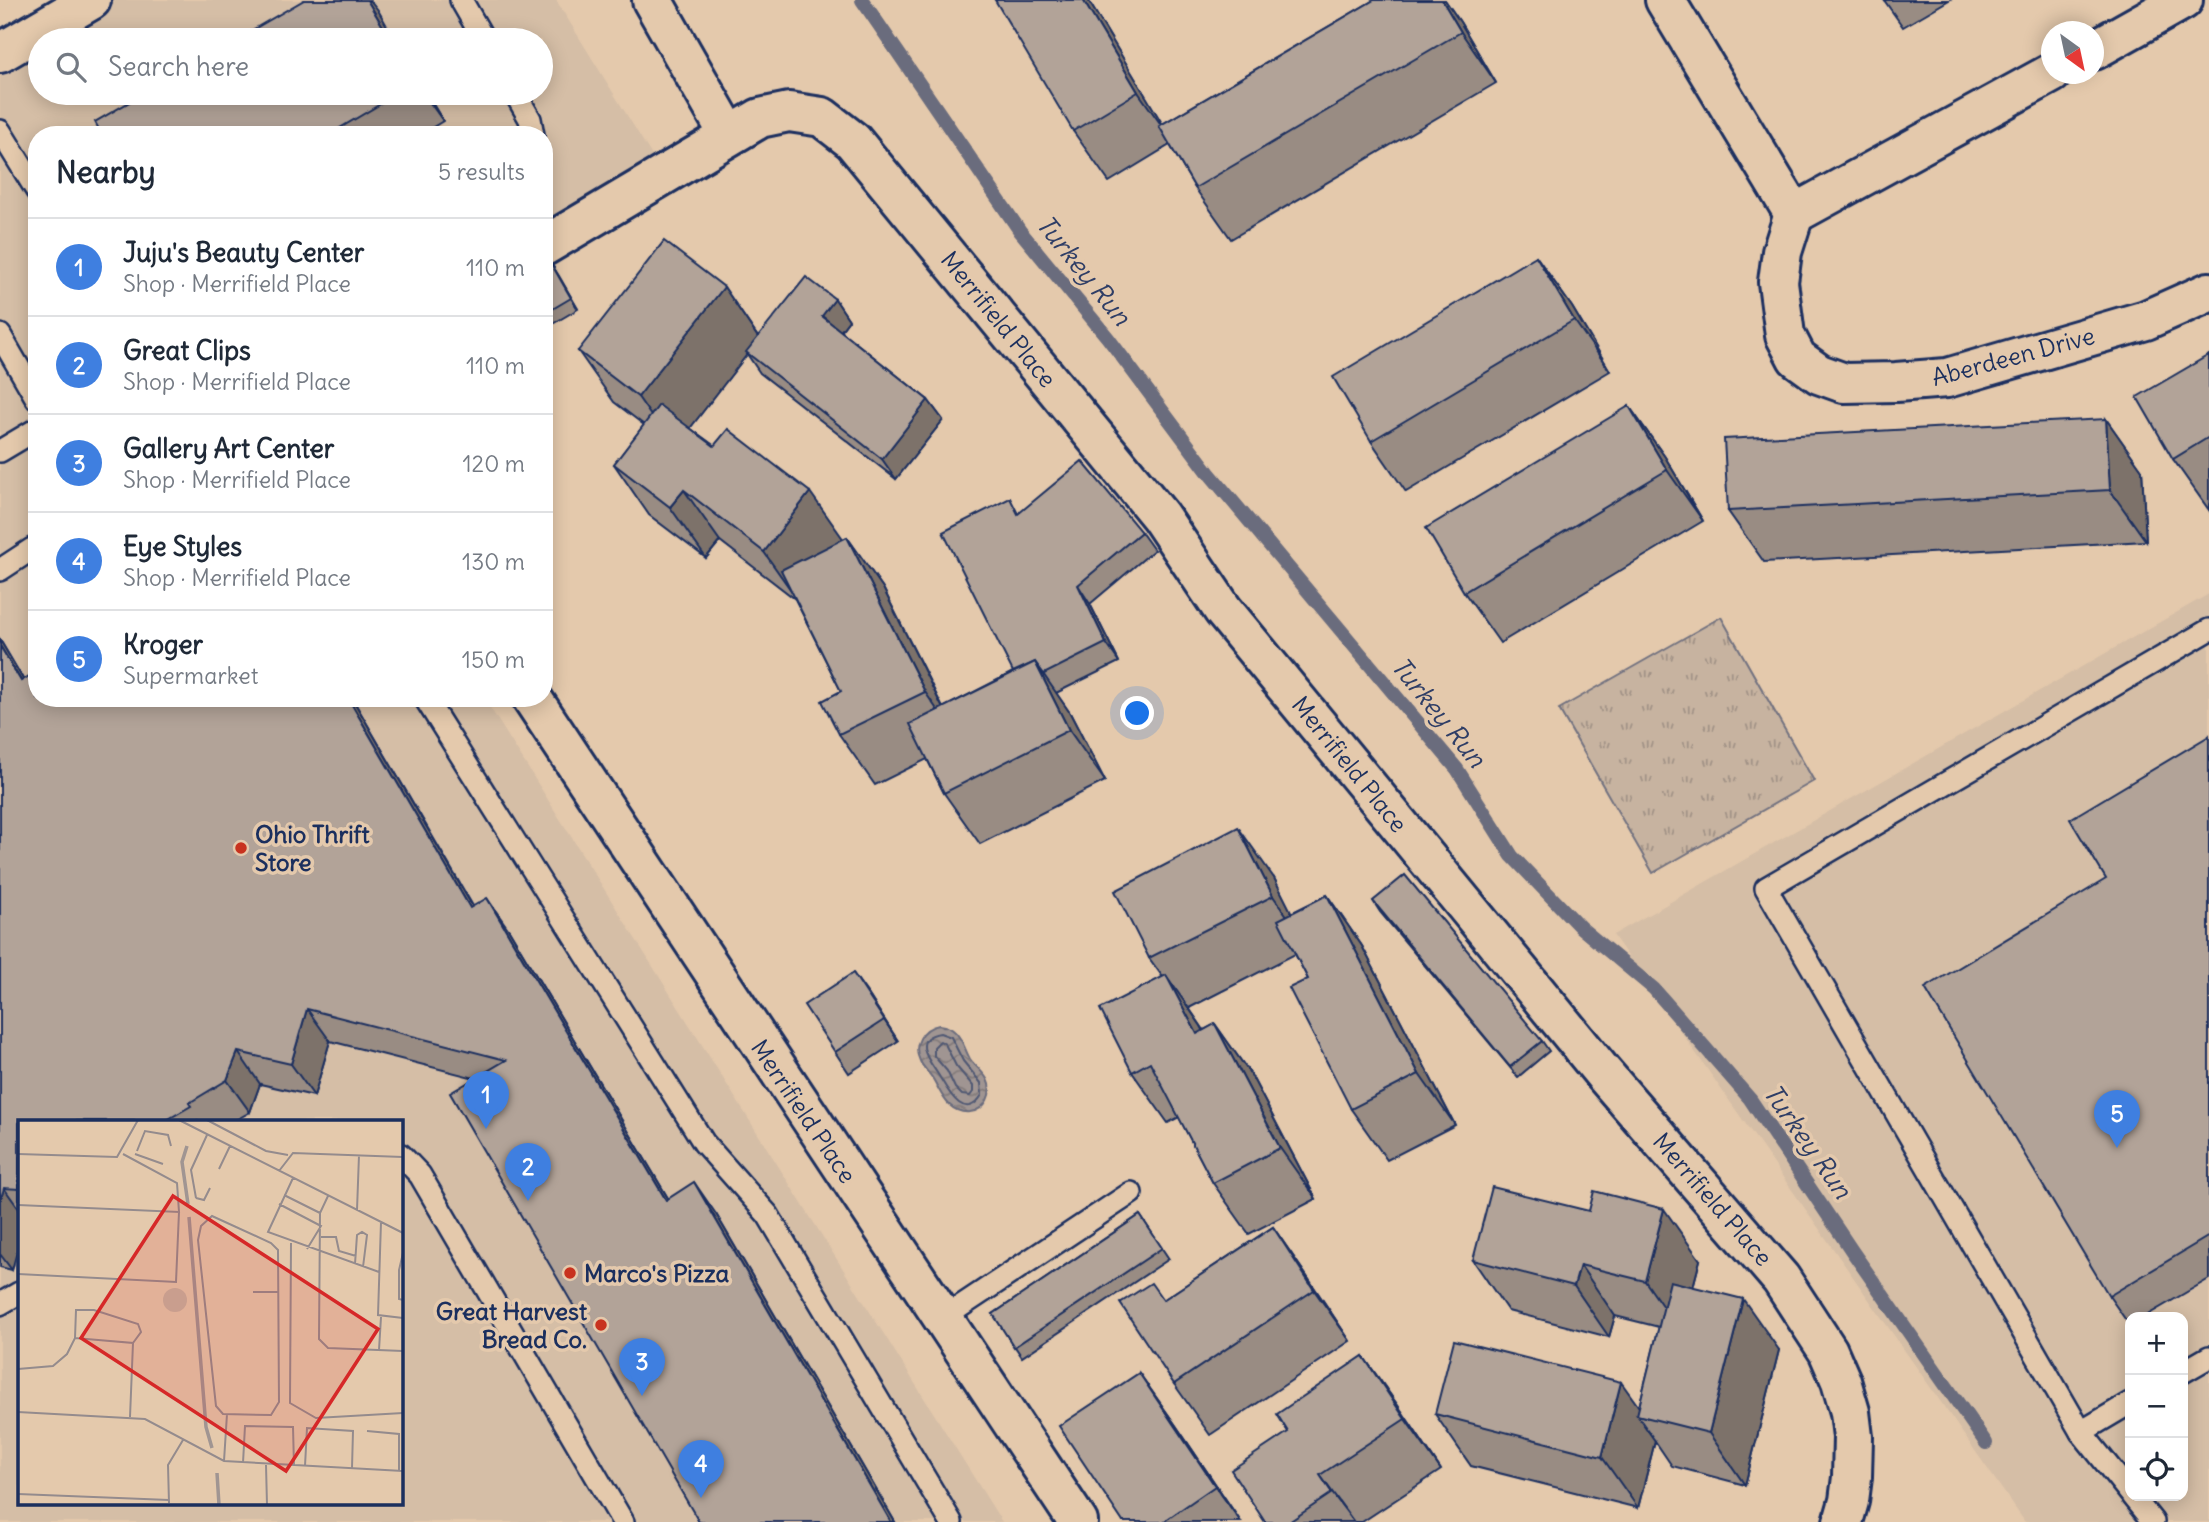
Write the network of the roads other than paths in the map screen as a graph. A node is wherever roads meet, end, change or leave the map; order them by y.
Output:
1 (91, 0) edge
2 (461, 0) edge
3 (652, 0) edge
4 (1665, 0) edge
5 (2183, 0) edge
6 (43, 28) edge
7 (477, 28) edge
8 (28, 37) edge
9 (2104, 44) edge
10 (0, 53) edge
11 (2041, 79) edge
12 (522, 105) edge
13 (531, 126) edge
14 (0, 131) edge
15 (729, 135) junction
16 (28, 176) edge
17 (1794, 214) junction
18 (553, 241) edge
19 (2209, 292) edge
20 (0, 335) edge
21 (28, 383) edge
22 (28, 434) edge
23 (0, 451) edge
24 (28, 552) edge
25 (0, 570) edge
26 (2209, 630) edge
27 (431, 707) edge
28 (538, 707) edge
29 (402, 1156) edge
30 (1131, 1193) dead end
31 (18, 1294) edge
32 (0, 1304) edge
33 (943, 1318) junction
34 (2209, 1357) edge
35 (2188, 1369) edge
36 (2125, 1406) edge
37 (2081, 1432) junction
38 (2125, 1487) edge
39 (2136, 1501) edge
40 (622, 1522) edge
41 (951, 1522) edge
42 (1078, 1522) edge
43 (1843, 1522) edge
44 (2153, 1522) edge

1 - 6 street
2 - 7 lane
3 - 15 street
4 - 17 street
5 - 9 street
8 - 10 street
11 - 17 street
12 - 13 lane
14 - 16 lane
15 - 18 street, Merrifield Place
15 - 43 street, Merrifield Place
17 - 19 street, Aberdeen Drive
20 - 21 lane
22 - 23 lane
24 - 25 lane
26 - 37 lane
27 - 41 lane
28 - 33 street, Merrifield Place
29 - 40 lane
30 - 33 lane
31 - 32 lane
33 - 42 street, Merrifield Place
34 - 35 lane
36 - 37 lane
37 - 38 lane
39 - 44 lane

